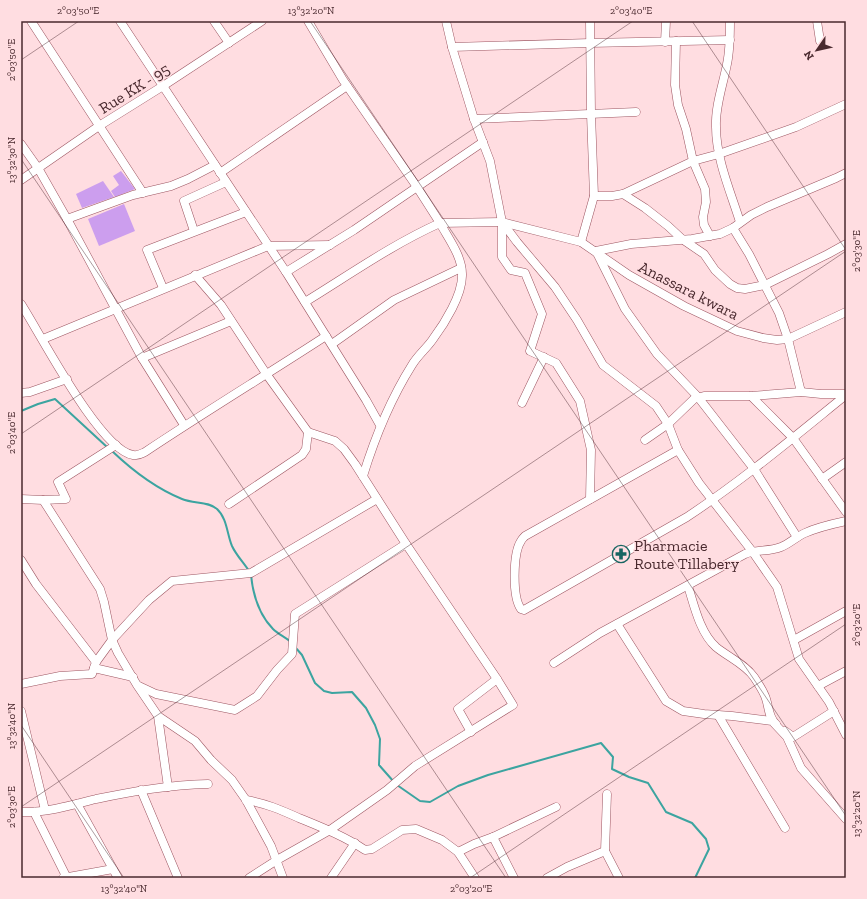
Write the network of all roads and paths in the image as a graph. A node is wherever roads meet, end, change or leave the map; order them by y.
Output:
1 (31, 21) edge
2 (120, 21) edge
3 (214, 21) edge
4 (262, 21) edge
5 (308, 21) edge
6 (446, 21) edge
7 (590, 21) edge
8 (666, 21) edge
9 (730, 21) edge
10 (817, 21) edge
11 (730, 40) junction
12 (590, 42) junction
13 (666, 42) junction
14 (676, 42) junction
15 (820, 42) dead end
16 (229, 43) junction
17 (452, 47) junction
18 (163, 86) junction
19 (347, 86) junction
20 (846, 104) edge
21 (636, 112) dead end
22 (591, 114) junction
23 (474, 119) junction
24 (99, 126) junction
25 (483, 142) junction
26 (21, 144) edge
27 (719, 154) junction
28 (693, 161) junction
29 (215, 165) junction
30 (38, 168) junction
31 (220, 173) junction
32 (846, 173) edge
33 (21, 180) edge
34 (226, 182) junction
35 (417, 187) junction
36 (143, 193) junction
37 (623, 194) junction
38 (594, 196) junction
39 (246, 212) junction
40 (67, 219) junction
41 (502, 222) junction
42 (740, 222) junction
43 (440, 223) junction
44 (733, 228) junction
45 (194, 232) junction
46 (710, 236) junction
47 (682, 239) junction
48 (581, 242) junction
49 (846, 244) edge
50 (330, 245) junction
51 (268, 246) junction
52 (596, 251) junction
53 (461, 268) junction
54 (286, 272) junction
55 (195, 275) junction
56 (765, 285) junction
57 (163, 288) junction
58 (305, 302) junction
59 (21, 304) edge
60 (114, 309) junction
61 (846, 312) edge
62 (231, 321) junction
63 (326, 336) junction
64 (43, 339) junction
65 (788, 339) junction
66 (332, 344) junction
67 (544, 357) junction
68 (142, 358) junction
69 (267, 375) junction
70 (67, 379) junction
71 (800, 392) junction
72 (21, 393) edge
73 (846, 394) edge
74 (751, 396) junction
75 (698, 397) junction
76 (522, 403) dead end
77 (668, 424) junction
78 (380, 425) junction
79 (184, 426) junction
80 (308, 432) junction
81 (793, 438) junction
82 (645, 440) dead end
83 (116, 445) junction
84 (678, 450) junction
85 (846, 462) edge
86 (754, 469) junction
87 (363, 476) junction
88 (822, 479) junction
89 (21, 499) edge
90 (377, 499) junction
91 (590, 499) junction
92 (43, 500) junction
93 (713, 500) junction
94 (229, 504) dead end
95 (846, 512) edge
96 (846, 521) edge
97 (797, 537) junction
98 (406, 544) junction
99 (752, 551) junction
100 (21, 560) edge
101 (688, 586) junction
102 (846, 611) edge
103 (617, 624) junction
104 (112, 640) junction
105 (794, 640) junction
106 (554, 663) dead end
107 (95, 665) junction
108 (846, 671) edge
109 (132, 677) junction
110 (497, 678) junction
111 (21, 684) edge
112 (137, 685) junction
113 (818, 686) junction
114 (834, 711) junction
115 (21, 712) edge
116 (718, 715) junction
117 (158, 716) junction
118 (772, 721) junction
119 (843, 724) edge
120 (471, 732) junction
121 (846, 735) edge
122 (208, 784) dead end
123 (168, 787) junction
124 (141, 790) junction
125 (607, 794) dead end
126 (246, 800) junction
127 (77, 804) junction
128 (556, 807) dead end
129 (45, 810) junction
130 (21, 812) edge
131 (34, 812) junction
132 (846, 819) edge
133 (784, 828) dead end
134 (330, 830) junction
135 (493, 837) junction
136 (355, 843) junction
137 (458, 852) junction
138 (606, 852) junction
139 (276, 860) junction
140 (113, 869) junction
141 (66, 878) edge
142 (118, 878) edge
143 (178, 878) edge
144 (248, 878) edge
145 (283, 878) edge
146 (331, 878) edge
147 (474, 878) edge
148 (514, 878) edge
149 (547, 878) edge
150 (619, 878) edge

1 - 24 street
2 - 18 street
3 - 16 street
4 - 16 street, Rue KK - 95
5 - 19 street
6 - 17 street
7 - 12 street
8 - 13 street
9 - 11 street
10 - 15 street
11 - 14 street
11 - 27 street
12 - 13 street
12 - 17 street
12 - 22 street
13 - 14 street
14 - 28 street
16 - 18 street, Rue KK - 95
17 - 23 street
18 - 24 street, Rue KK - 95
18 - 29 street
19 - 31 street
19 - 35 street
20 - 27 street
21 - 22 street
22 - 23 street
22 - 38 street
23 - 25 street
24 - 30 street, Rue KK - 95
24 - 36 street
25 - 35 street
25 - 41 street
26 - 30 street
27 - 28 street
27 - 42 street
28 - 37 street
28 - 46 street
29 - 31 street
29 - 36 street
30 - 33 street, Rue KK - 95
30 - 40 street
31 - 34 street
32 - 42 street
34 - 39 street
34 - 45 street
35 - 43 street
35 - 50 street
36 - 40 street
37 - 38 street
37 - 47 street
38 - 48 street
39 - 45 street
39 - 51 street
40 - 60 street
41 - 43 street, Anassara kwara
41 - 48 street, Anassara kwara
41 - 67 street
41 - 77 street
42 - 44 street
43 - 53 street
43 - 58 street
44 - 46 street
44 - 56 street
45 - 57 street
46 - 47 street
47 - 52 street
47 - 56 street
48 - 52 street, Anassara kwara
49 - 56 street
50 - 51 street
50 - 54 street
51 - 54 street
51 - 55 street
52 - 65 street, Anassara kwara
52 - 75 street
53 - 66 street
53 - 78 street
54 - 58 street
55 - 57 street
55 - 62 street
56 - 65 street
57 - 60 street
58 - 63 street
59 - 64 street
60 - 64 street
60 - 68 street
61 - 65 street
62 - 68 street
62 - 69 street
63 - 66 street
63 - 69 street
64 - 70 street
65 - 71 street
66 - 78 street
67 - 76 street
67 - 91 street
68 - 79 street
69 - 79 street
69 - 80 street
70 - 72 street
70 - 83 street
71 - 73 street
71 - 74 street
73 - 81 street
74 - 75 street
74 - 81 street
75 - 77 street
75 - 86 street
77 - 82 street
77 - 84 street
78 - 87 street
79 - 83 street
80 - 87 street
80 - 94 street
81 - 86 street
81 - 88 street
83 - 92 street
84 - 91 street
84 - 93 street
85 - 88 street
86 - 93 street
86 - 97 street
87 - 90 street
88 - 95 street
89 - 92 street
90 - 98 street
90 - 104 street
91 - 93 street
92 - 104 street
93 - 99 street
96 - 97 street
97 - 99 street
98 - 110 street
98 - 112 street
99 - 101 street
99 - 105 street
100 - 107 street
101 - 103 street
101 - 118 street
102 - 105 street
103 - 106 street
103 - 116 street
104 - 107 street
104 - 109 street
105 - 113 street
107 - 109 street
107 - 111 street
108 - 113 street
109 - 112 street
110 - 120 street
110 - 120 street
112 - 117 street
113 - 114 street
114 - 118 street
114 - 119 street
115 - 129 street
116 - 118 street
116 - 133 street
117 - 123 street
117 - 126 street
118 - 132 street
119 - 121 street
120 - 134 street
122 - 123 street
123 - 124 street
124 - 127 street
124 - 143 street
125 - 138 street
126 - 134 street
126 - 139 street
127 - 129 street
127 - 140 street
128 - 135 street
129 - 131 street
130 - 131 street
131 - 141 street
134 - 136 street
134 - 139 street
135 - 137 street
135 - 148 street
136 - 137 street
136 - 146 street
137 - 147 street
138 - 149 street
138 - 150 street
139 - 144 street
139 - 145 street
140 - 141 street
140 - 142 street

